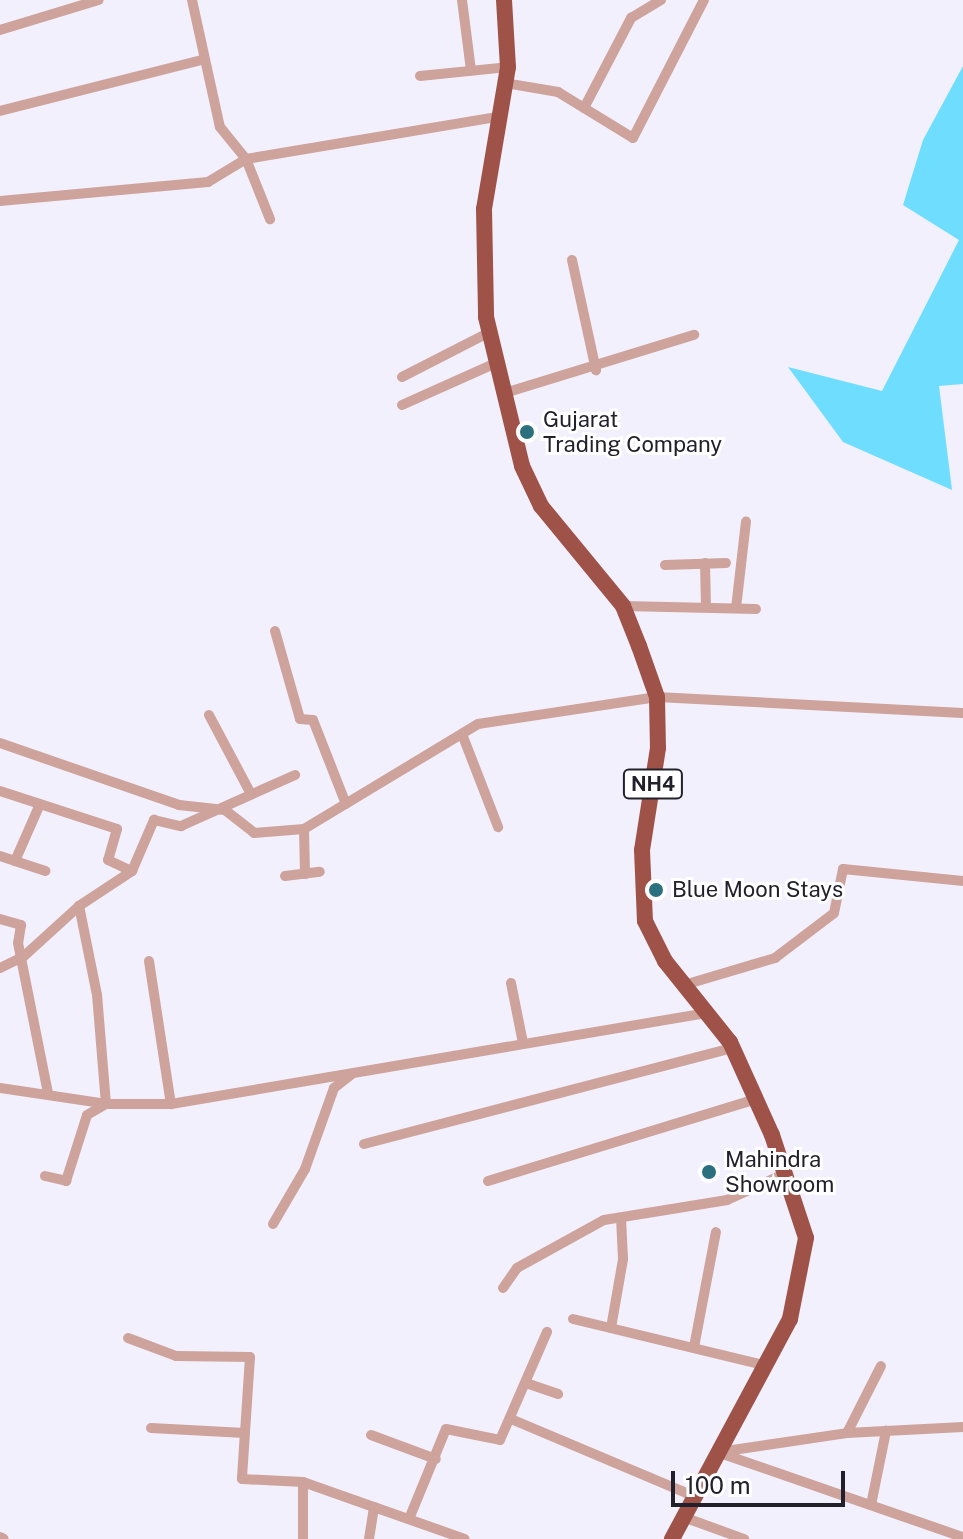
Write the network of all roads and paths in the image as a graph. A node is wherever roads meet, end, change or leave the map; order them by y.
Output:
1 (99, 0) edge
2 (192, 0) edge
3 (462, 0) edge
4 (504, 0) edge
5 (661, 0) edge
6 (704, 0) edge
7 (0, 30) edge
8 (202, 60) junction
9 (471, 70) junction
10 (506, 75) junction
11 (420, 76) dead end
12 (584, 108) junction
13 (0, 111) edge
14 (498, 117) junction
15 (246, 159) junction
16 (0, 201) edge
17 (270, 219) dead end
18 (572, 260) dead end
19 (490, 332) junction
20 (694, 335) dead end
21 (498, 362) junction
22 (596, 370) junction
23 (402, 377) dead end
24 (505, 393) junction
25 (402, 405) dead end
26 (746, 522) dead end
27 (705, 563) junction
28 (726, 563) dead end
29 (665, 565) dead end
30 (623, 606) junction
31 (706, 607) junction
32 (736, 608) junction
33 (756, 609) dead end
34 (275, 631) dead end
35 (657, 697) junction
36 (963, 713) edge
37 (209, 715) dead end
38 (462, 734) junction
39 (0, 743) edge
40 (295, 775) dead end
41 (0, 791) edge
42 (250, 792) junction
43 (40, 804) junction
44 (346, 804) junction
45 (225, 810) junction
46 (498, 827) dead end
47 (304, 829) junction
48 (0, 856) edge
49 (15, 861) junction
50 (45, 871) dead end
51 (132, 871) junction
52 (320, 872) dead end
53 (305, 874) junction
54 (285, 876) dead end
55 (963, 881) edge
56 (79, 906) junction
57 (0, 919) edge
58 (23, 957) junction
59 (149, 961) dead end
60 (0, 968) edge
61 (511, 983) dead end
62 (684, 985) junction
63 (707, 1013) junction
64 (523, 1043) junction
65 (733, 1048) junction
66 (365, 1068) junction
67 (0, 1088) edge
68 (48, 1093) junction
69 (757, 1099) junction
70 (106, 1104) junction
71 (171, 1104) junction
72 (364, 1144) dead end
73 (784, 1174) junction
74 (45, 1176) dead end
75 (488, 1181) dead end
76 (621, 1218) junction
77 (273, 1224) dead end
78 (716, 1232) dead end
79 (503, 1288) dead end
80 (573, 1319) dead end
81 (611, 1328) junction
82 (547, 1332) dead end
83 (128, 1338) dead end
84 (694, 1347) junction
85 (767, 1366) junction
86 (881, 1366) dead end
87 (526, 1383) junction
88 (558, 1394) dead end
89 (511, 1419) junction
90 (963, 1427) edge
91 (151, 1428) dead end
92 (886, 1431) junction
93 (245, 1433) junction
94 (847, 1433) junction
95 (371, 1435) dead end
96 (717, 1452) junction
97 (436, 1459) junction
98 (303, 1482) junction
99 (696, 1497) junction
100 (871, 1505) junction
101 (374, 1507) junction
102 (686, 1518) junction
103 (409, 1519) junction
104 (963, 1537) edge
105 (303, 1539) edge
106 (369, 1539) edge
107 (465, 1539) edge
108 (672, 1539) edge
109 (744, 1539) edge

1 - 7 street
2 - 8 street
3 - 9 street
4 - 10 highway, NH4
5 - 12 street
6 - 12 street
8 - 13 street
8 - 15 street
9 - 10 street
9 - 11 street
10 - 12 street
10 - 14 highway, NH4
14 - 15 street
14 - 19 highway, NH4
15 - 16 street
15 - 17 street
18 - 22 street
19 - 21 highway, NH4
19 - 23 street
20 - 22 street
21 - 24 highway, NH4
21 - 25 street
22 - 24 street
24 - 30 highway, NH4
26 - 32 street
27 - 28 street
27 - 29 street
27 - 31 street
30 - 31 street
30 - 35 highway, NH4
31 - 32 street
32 - 33 street
34 - 44 street
35 - 36 street
35 - 38 street
35 - 62 highway, NH4
37 - 42 street
38 - 44 street
38 - 46 street
39 - 45 street
40 - 42 street
41 - 43 street
42 - 45 street
43 - 49 street
43 - 51 street
44 - 47 street
45 - 47 street
45 - 51 street
47 - 53 street
48 - 49 street
49 - 50 street
51 - 56 street
52 - 53 street
53 - 54 street
55 - 62 street
56 - 58 street
56 - 70 street
57 - 58 street
58 - 60 street
58 - 68 street
59 - 71 street
61 - 64 street
62 - 63 highway, NH4
63 - 64 street
63 - 65 highway, NH4
64 - 66 street
65 - 69 highway, NH4
65 - 72 street
66 - 71 street
66 - 77 street
67 - 68 street
68 - 70 street
69 - 73 highway, NH4
69 - 75 street
70 - 71 street
70 - 74 street
73 - 76 street
73 - 85 highway, NH4
76 - 79 street
76 - 81 street
78 - 84 street
80 - 81 street
81 - 84 street
82 - 87 street
83 - 93 street
84 - 85 street
85 - 96 highway, NH4
86 - 94 street
87 - 88 street
87 - 89 street
89 - 97 street
89 - 99 street
90 - 92 street
91 - 93 street
92 - 94 street
92 - 100 street
93 - 98 street
94 - 96 street
95 - 97 street
96 - 99 highway, NH4
96 - 100 street
97 - 103 street
98 - 101 street
98 - 105 street
99 - 102 highway, NH4
100 - 104 street
101 - 103 street
101 - 106 street
102 - 108 highway, NH4
102 - 109 street
103 - 107 street

